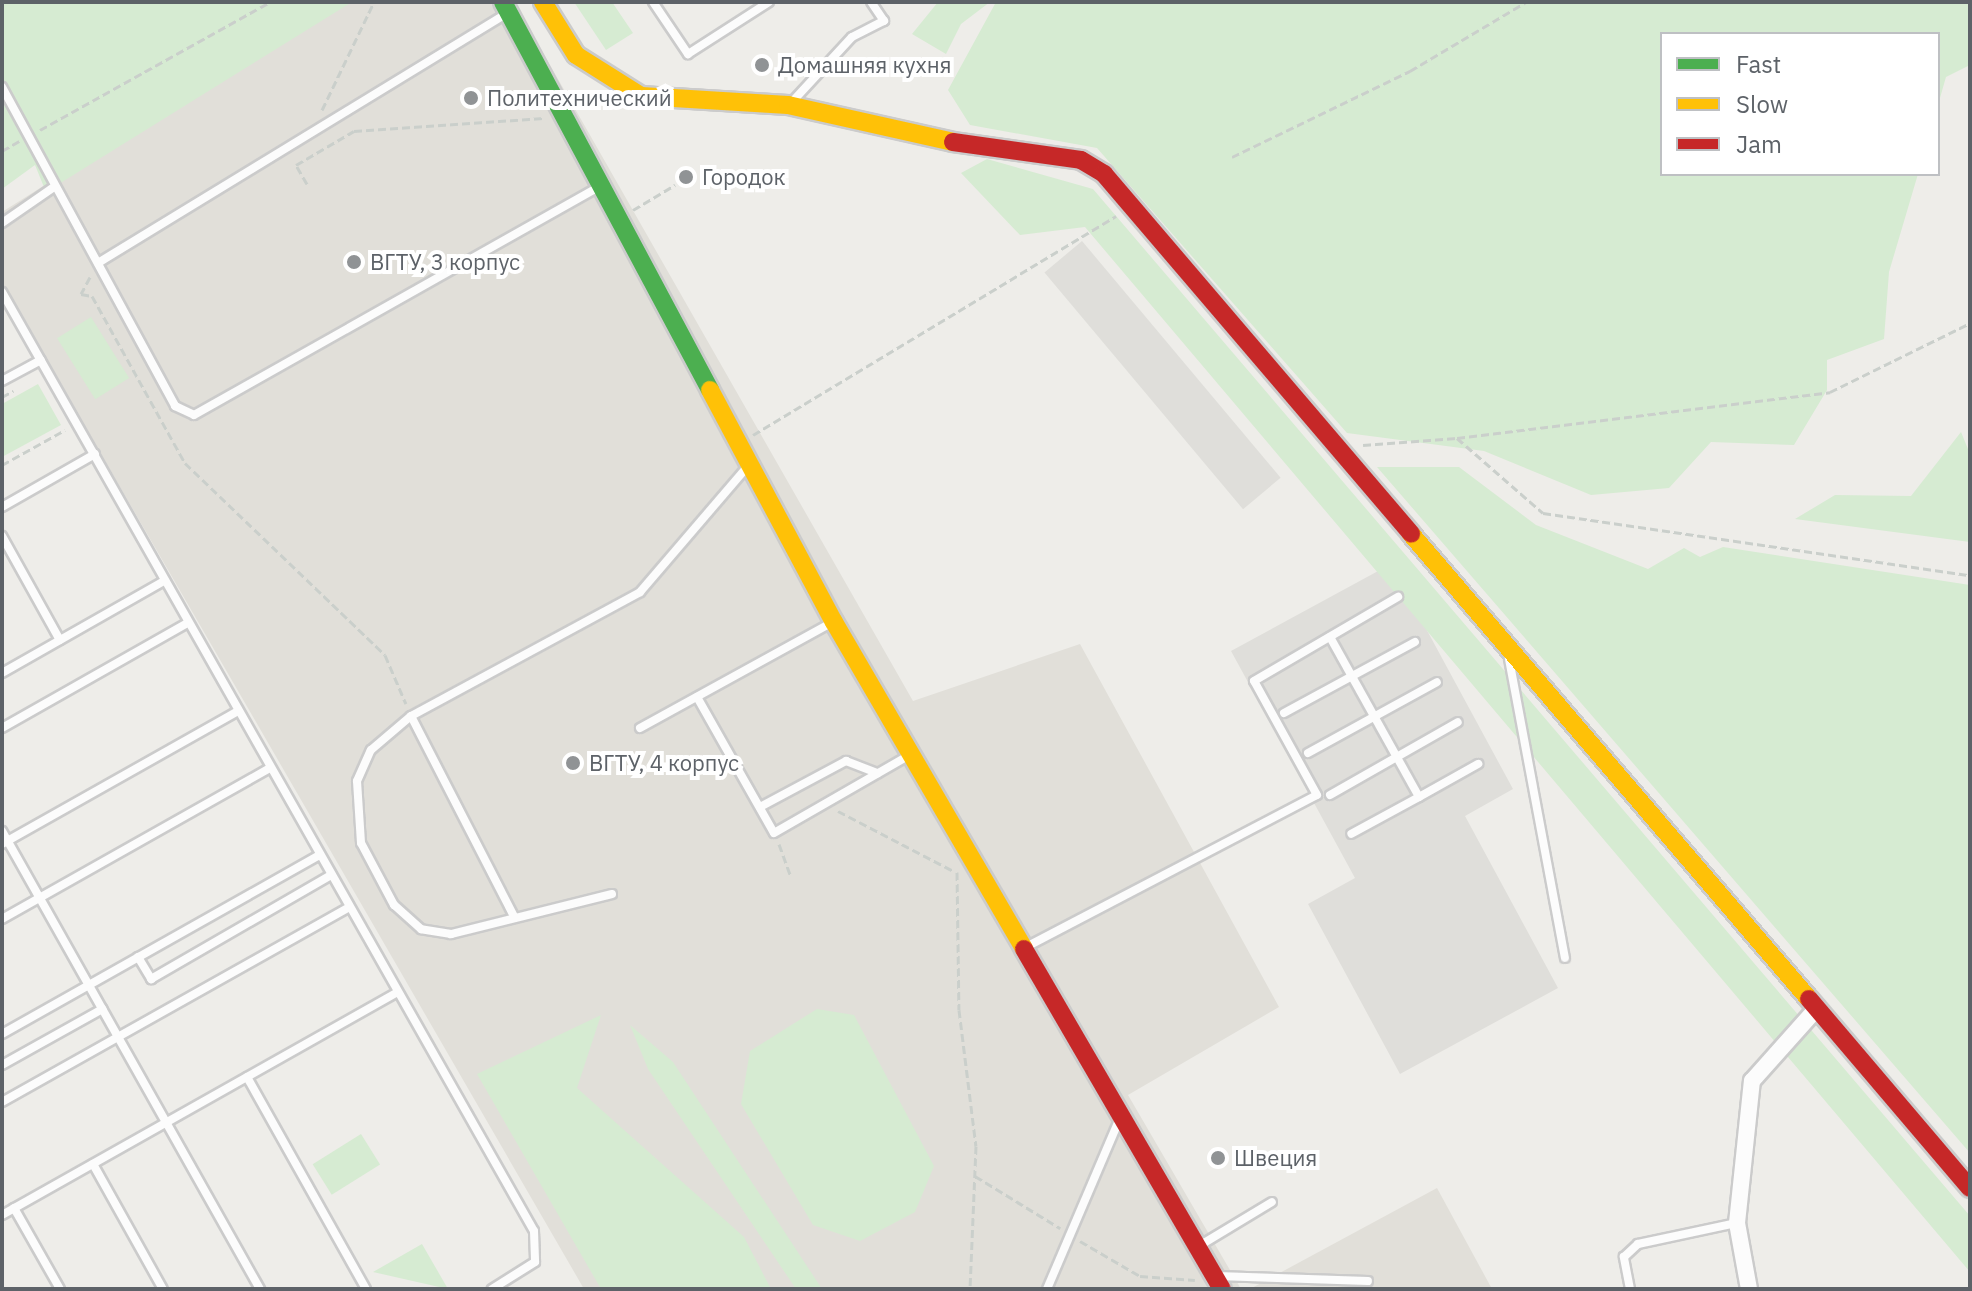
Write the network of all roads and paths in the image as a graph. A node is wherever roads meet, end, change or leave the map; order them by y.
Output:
1 (270, 2) edge
2 (374, 2) edge
3 (543, 2) edge
4 (653, 2) edge
5 (769, 2) edge
6 (871, 2) edge
7 (1526, 2) edge
8 (505, 7) edge
9 (2, 87) edge
10 (788, 105) junction
11 (563, 115) junction
12 (29, 136) junction
13 (309, 138) junction
14 (2, 151) edge
15 (1232, 157) dead end
16 (296, 165) junction
17 (307, 184) dead end
18 (602, 184) junction
19 (54, 187) junction
20 (1130, 204) junction
21 (2, 223) edge
22 (98, 263) junction
23 (2, 292) edge
24 (1970, 323) edge
25 (41, 360) junction
26 (2, 381) edge
27 (78, 424) junction
28 (1457, 438) junction
29 (740, 443) junction
30 (1340, 447) junction
31 (95, 454) junction
32 (750, 463) junction
33 (2, 465) edge
34 (2, 507) edge
35 (2, 536) edge
36 (1970, 575) edge
37 (162, 582) junction
38 (1398, 597) dead end
39 (834, 622) junction
40 (186, 624) junction
41 (1330, 637) junction
42 (60, 640) junction
43 (1415, 642) dead end
44 (1506, 643) junction
45 (2, 673) edge
46 (1352, 677) junction
47 (1437, 682) dead end
48 (697, 697) junction
49 (238, 711) junction
50 (1284, 713) dead end
51 (411, 716) junction
52 (1375, 718) junction
53 (1458, 722) dead end
54 (2, 728) edge
55 (640, 728) dead end
56 (1308, 753) dead end
57 (911, 754) junction
58 (1397, 758) junction
59 (1478, 764) dead end
60 (270, 768) junction
61 (878, 773) junction
62 (1330, 795) dead end
63 (1419, 797) junction
64 (824, 804) junction
65 (760, 807) junction
66 (2, 831) edge
67 (774, 833) junction
68 (1351, 834) dead end
69 (5, 842) edge
70 (320, 855) junction
71 (957, 864) dead end
72 (957, 873) junction
73 (331, 875) junction
74 (791, 877) dead end
75 (612, 894) dead end
76 (40, 898) junction
77 (349, 907) junction
78 (515, 918) junction
79 (2, 919) edge
80 (1025, 947) junction
81 (138, 957) junction
82 (1565, 958) dead end
83 (89, 985) junction
84 (398, 992) junction
85 (1817, 1008) junction
86 (102, 1009) junction
87 (2, 1034) edge
88 (118, 1037) junction
89 (2, 1065) edge
90 (247, 1077) junction
91 (2, 1102) edge
92 (1123, 1113) junction
93 (166, 1122) junction
94 (93, 1164) junction
95 (975, 1176) junction
96 (1970, 1188) edge
97 (1272, 1202) dead end
98 (14, 1208) junction
99 (2, 1215) edge
100 (1737, 1223) junction
101 (1069, 1235) junction
102 (1198, 1246) junction
103 (1368, 1281) dead end
104 (1219, 1282) edge
105 (60, 1289) edge
106 (163, 1289) edge
107 (260, 1289) edge
108 (366, 1289) edge
109 (492, 1289) edge
110 (970, 1289) edge
111 (1047, 1289) edge
112 (1630, 1289) edge
113 (1749, 1289) edge

1 - 12 path
2 - 13 path
3 - 10 street
4 - 5 lane
6 - 10 lane
7 - 15 path
8 - 11 street
8 - 13 lane
9 - 12 lane
10 - 20 street
11 - 16 path
11 - 18 street
12 - 14 path
12 - 19 lane
13 - 16 path
13 - 22 lane
16 - 17 path
18 - 22 lane
18 - 29 street
19 - 21 lane
19 - 22 lane
20 - 29 path
20 - 30 street
22 - 51 path
23 - 25 lane
24 - 28 path
25 - 26 lane
25 - 27 lane
27 - 31 lane
27 - 33 path
28 - 30 path
28 - 36 path
29 - 32 street
30 - 44 street
31 - 34 lane
31 - 37 lane
32 - 39 street
32 - 51 lane
35 - 42 lane
37 - 40 lane
37 - 42 lane
38 - 41 lane
39 - 48 lane
39 - 57 street
40 - 49 lane
40 - 54 lane
41 - 46 lane
41 - 80 lane
42 - 45 lane
43 - 46 lane
44 - 82 lane
44 - 85 street
46 - 50 lane
46 - 52 lane
47 - 52 lane
48 - 55 lane
48 - 65 lane
49 - 60 lane
49 - 69 lane
51 - 78 lane
51 - 78 lane
52 - 56 lane
52 - 58 lane
53 - 58 lane
57 - 61 lane
57 - 80 street
58 - 62 lane
58 - 63 lane
59 - 63 lane
60 - 70 lane
60 - 76 lane
61 - 64 lane
61 - 65 lane
63 - 68 lane
64 - 67 lane
64 - 72 path
65 - 67 lane
66 - 69 lane
67 - 74 path
69 - 76 lane
70 - 73 lane
70 - 81 lane
71 - 72 path
72 - 95 path
73 - 77 lane
73 - 81 lane
75 - 78 lane
76 - 79 lane
76 - 83 lane
77 - 84 lane
77 - 88 lane
80 - 92 street
81 - 83 lane
83 - 86 lane
83 - 87 lane
84 - 90 lane
84 - 109 lane
85 - 96 street
85 - 100 street
86 - 88 lane
86 - 89 lane
88 - 91 lane
88 - 93 lane
90 - 93 lane
90 - 108 lane
92 - 101 lane
92 - 102 street
93 - 94 lane
93 - 107 lane
94 - 98 lane
94 - 106 lane
95 - 101 path
95 - 110 path
97 - 102 lane
98 - 99 lane
98 - 105 lane
100 - 112 lane
100 - 113 street
101 - 104 path
101 - 111 lane
102 - 104 street
103 - 104 lane

